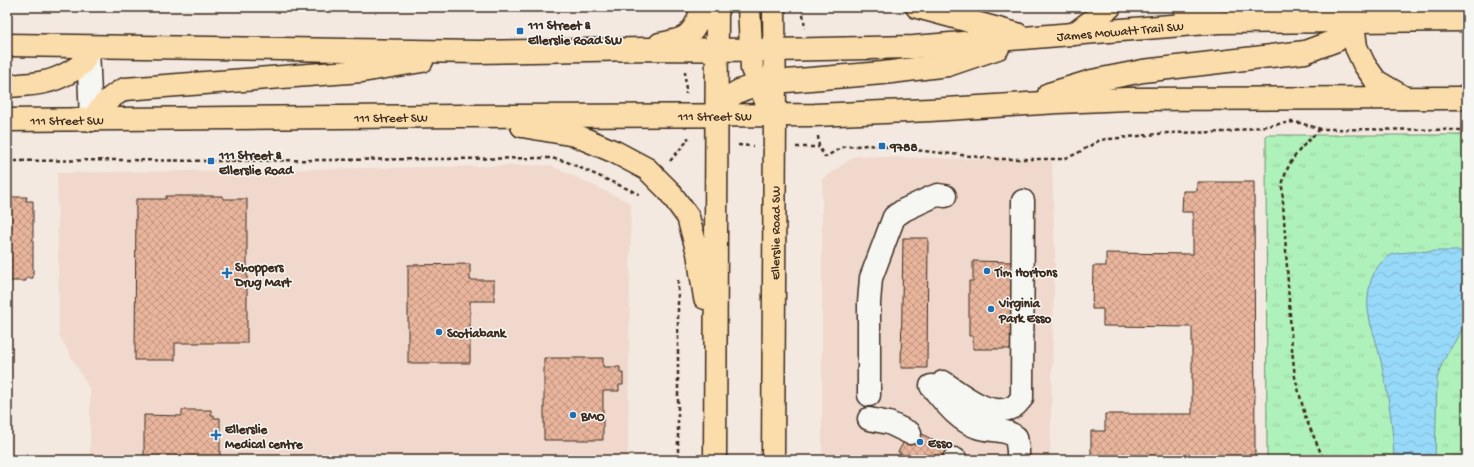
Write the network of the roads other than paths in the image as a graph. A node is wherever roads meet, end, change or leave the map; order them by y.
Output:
1 (702, 7) edge
2 (717, 7) edge
3 (749, 7) edge
4 (774, 7) edge
5 (918, 7) edge
6 (1110, 7) edge
7 (1184, 7) edge
8 (1467, 20) edge
9 (1219, 22) junction
10 (1353, 22) junction
11 (1074, 34) junction
12 (1030, 38) junction
13 (7, 44) edge
14 (88, 46) junction
15 (644, 49) junction
16 (717, 49) junction
17 (750, 50) junction
18 (774, 50) junction
19 (478, 52) junction
20 (766, 84) junction
21 (7, 86) edge
22 (1405, 98) junction
23 (1467, 98) edge
24 (1015, 104) junction
25 (775, 114) junction
26 (717, 115) junction
27 (462, 116) junction
28 (7, 120) edge
29 (91, 120) junction
30 (945, 196) dead end
31 (1023, 201) dead end
32 (716, 375) junction
33 (869, 395) dead end
34 (869, 419) dead end
35 (910, 433) dead end
36 (715, 438) junction
37 (715, 460) edge
38 (720, 460) edge
39 (773, 460) edge
40 (1018, 460) edge

1 - 15 main road
2 - 16 main road
3 - 17 main road
4 - 18 main road, Ellerslie Road SW
5 - 12 main road
6 - 11 main road
7 - 9 main road
8 - 10 main road, James Mowatt Trail SW
9 - 10 main road, James Mowatt Trail SW
9 - 11 main road, James Mowatt Trail SW
10 - 22 main road
10 - 24 main road
11 - 12 main road, James Mowatt Trail SW
12 - 18 main road, James Mowatt Trail SW
12 - 20 main road
13 - 14 main road
14 - 19 main road
14 - 21 main road
14 - 29 lane
15 - 16 main road
15 - 19 main road
16 - 17 main road
16 - 26 main road
17 - 18 main road
17 - 20 main road
18 - 20 main road, Ellerslie Road SW
19 - 29 main road
20 - 25 main road, Ellerslie Road SW
20 - 26 main road
22 - 23 main road
22 - 24 main road
24 - 25 main road
25 - 26 main road, 111 Street SW
25 - 39 main road, Ellerslie Road SW
26 - 27 main road, 111 Street SW
26 - 32 main road
27 - 29 main road, 111 Street SW
27 - 32 main road
28 - 29 main road, 111 Street SW
30 - 33 lane
31 - 40 lane
32 - 36 main road
34 - 35 lane
36 - 37 main road
36 - 38 main road

